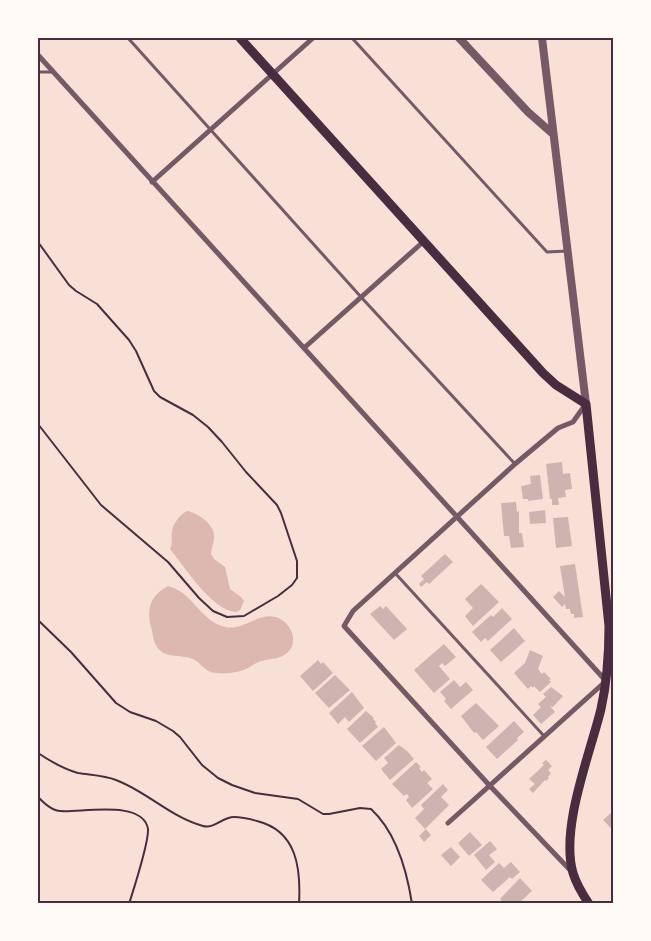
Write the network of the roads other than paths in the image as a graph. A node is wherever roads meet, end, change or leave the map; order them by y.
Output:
1 (128, 38) edge
2 (240, 38) edge
3 (313, 38) edge
4 (352, 38) edge
5 (459, 38) edge
6 (542, 38) edge
7 (38, 55) edge
8 (38, 72) edge
9 (52, 72) junction
10 (272, 74) junction
11 (211, 129) junction
12 (553, 134) junction
13 (152, 182) junction
14 (423, 242) junction
15 (567, 251) junction
16 (361, 297) junction
17 (304, 348) junction
18 (586, 404) junction
19 (515, 464) junction
20 (456, 517) junction
21 (395, 573) junction
22 (606, 681) junction
23 (544, 736) junction
24 (490, 786) junction
25 (448, 823) dead end
26 (573, 874) junction
27 (589, 904) edge

1 - 11 lane
2 - 10 main road
3 - 10 street
4 - 15 lane
5 - 12 street
6 - 12 street
7 - 9 street
8 - 9 lane
9 - 13 street
10 - 11 street
10 - 14 main road
11 - 13 street
11 - 16 lane
12 - 15 street
13 - 17 street
14 - 16 street
14 - 18 main road
15 - 18 street
16 - 17 street
16 - 19 lane
17 - 20 street
18 - 19 street
18 - 22 main road
19 - 20 street
20 - 21 street
20 - 22 street
21 - 23 lane
21 - 24 street
22 - 23 street
22 - 26 main road
23 - 24 street
24 - 25 street
24 - 26 street
26 - 27 main road

